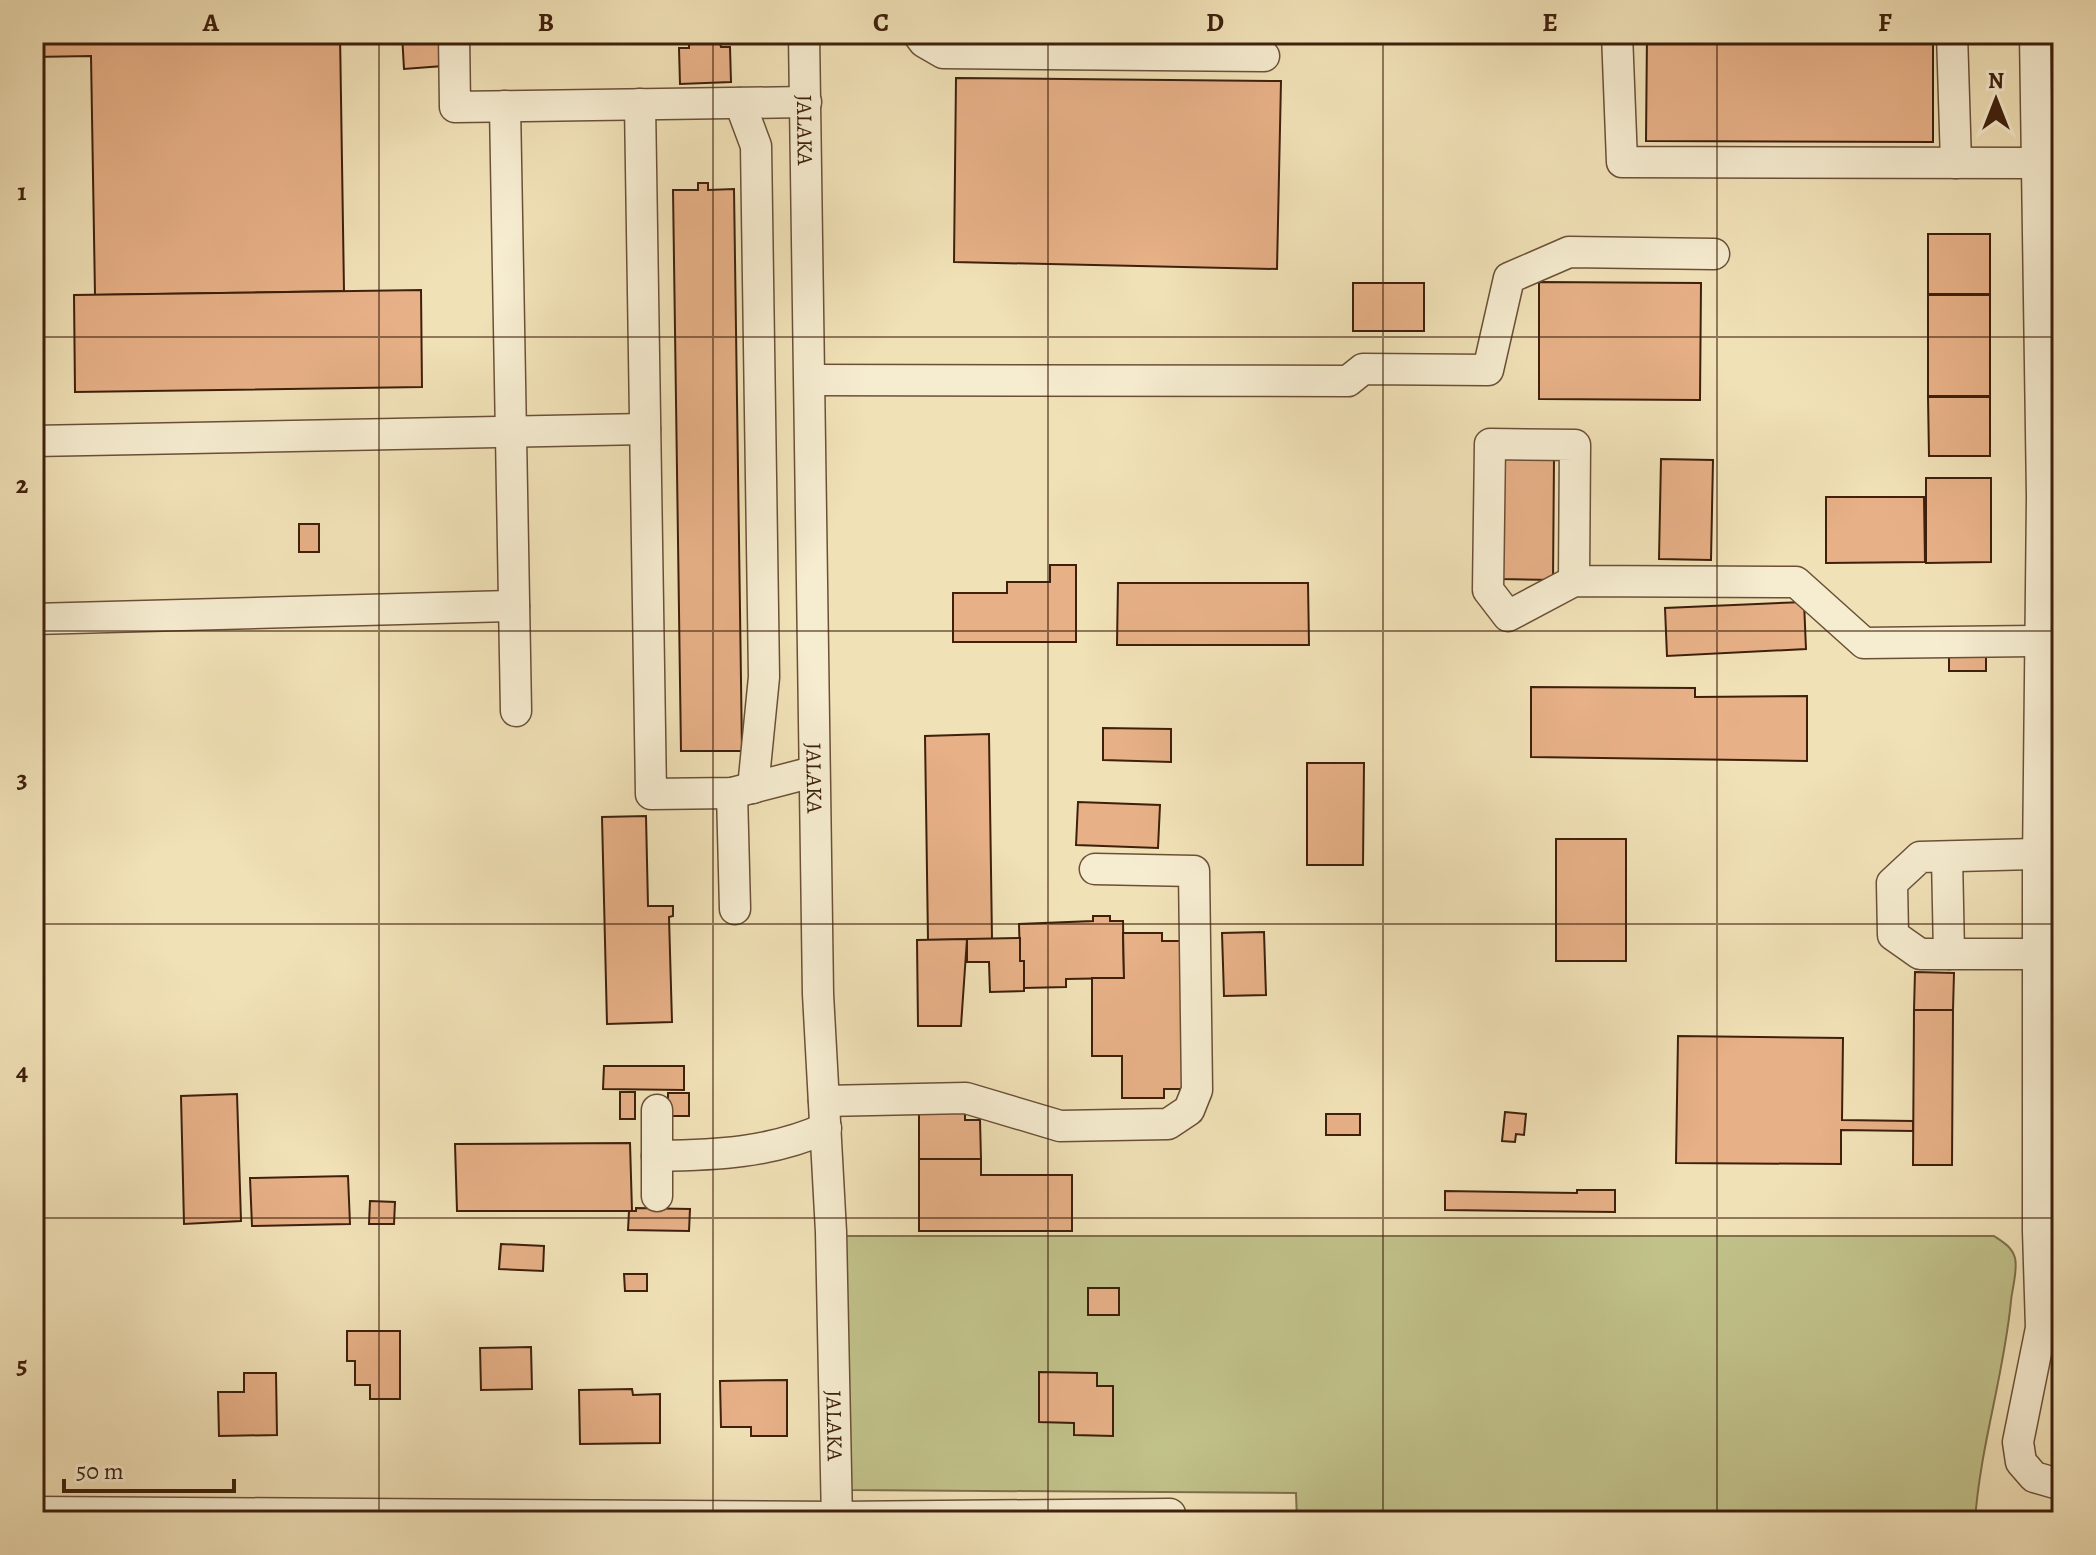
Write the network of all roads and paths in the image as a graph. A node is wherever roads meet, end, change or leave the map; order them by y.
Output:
1 (454, 34) edge
2 (804, 34) edge
3 (918, 34) edge
4 (1617, 34) edge
5 (1952, 34) edge
6 (2035, 34) edge
7 (1264, 56) dead end
8 (806, 102) junction
9 (740, 103) junction
10 (640, 104) junction
11 (505, 106) junction
12 (1956, 163) junction
13 (2045, 170) edge
14 (1714, 254) dead end
15 (2050, 276) edge
16 (810, 380) junction
17 (645, 429) junction
18 (511, 432) junction
19 (34, 441) edge
20 (2052, 473) edge
21 (1574, 581) junction
22 (514, 606) junction
23 (34, 619) edge
24 (2041, 641) junction
25 (516, 711) dead end
26 (813, 772) junction
27 (743, 790) junction
28 (2038, 854) junction
29 (1947, 857) junction
30 (1095, 869) dead end
31 (735, 909) dead end
32 (1949, 954) junction
33 (2038, 954) junction
34 (657, 1110) dead end
35 (825, 1115) junction
36 (657, 1156) junction
37 (657, 1196) dead end
38 (2062, 1485) edge
39 (34, 1512) edge
40 (837, 1519) edge
41 (1170, 1521) edge

1 - 11 street
2 - 8 street, JALAKA
3 - 7 street
4 - 12 street
5 - 12 street
6 - 13 street
8 - 9 street
8 - 16 street, JALAKA
9 - 10 street
9 - 27 street
10 - 11 street
10 - 17 street
11 - 18 street
12 - 13 street
13 - 15 street
14 - 16 street
15 - 20 street
16 - 26 street, JALAKA
17 - 18 street
17 - 27 street
18 - 19 street
18 - 22 street
20 - 24 street
21 - 21 street
21 - 24 street
22 - 23 street
22 - 25 street
24 - 28 street
26 - 27 street
26 - 35 street, JALAKA
27 - 31 street
28 - 29 street
28 - 33 street
29 - 32 street
29 - 32 street
30 - 35 street
32 - 33 street
33 - 38 street
34 - 36 street
35 - 36 street
35 - 40 street, JALAKA
36 - 37 street
39 - 40 street
40 - 41 street

